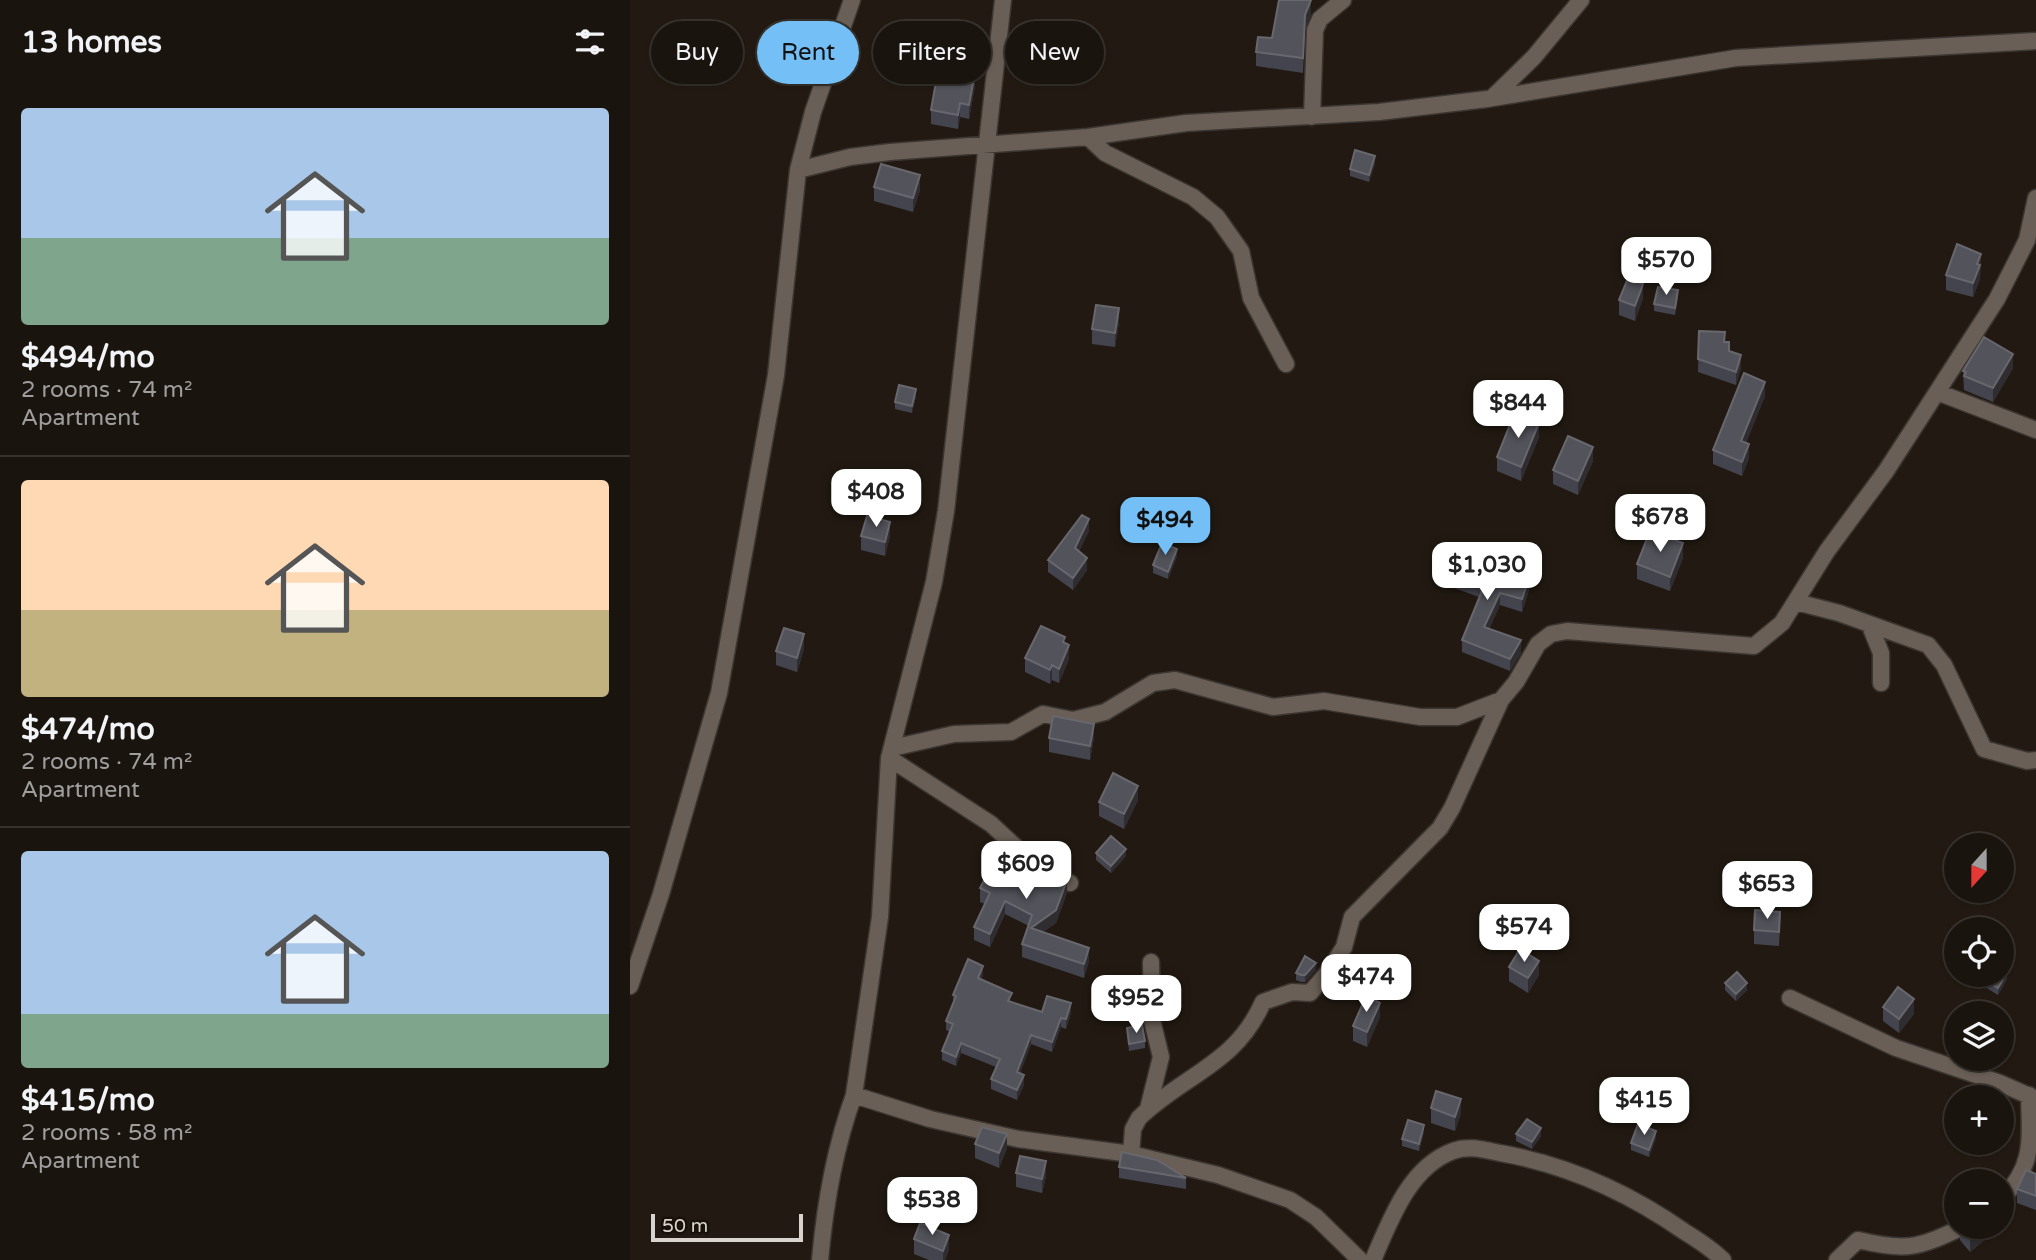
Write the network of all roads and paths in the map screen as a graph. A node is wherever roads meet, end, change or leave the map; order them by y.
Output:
1 (852, 0) edge
2 (1003, 0) edge
3 (1343, 0) edge
4 (1581, 0) edge
5 (2036, 41) edge
6 (1493, 97) junction
7 (1312, 117) junction
8 (1088, 137) junction
9 (989, 142) junction
10 (798, 170) junction
11 (2036, 198) edge
12 (1286, 364) dead end
13 (1937, 392) junction
14 (2036, 430) edge
15 (1796, 603) junction
16 (1870, 626) junction
17 (1881, 683) dead end
18 (1501, 700) junction
19 (890, 753) junction
20 (2036, 760) edge
21 (1070, 883) edge
22 (1151, 962) dead end
23 (630, 986) edge
24 (1790, 998) dead end
25 (854, 1095) junction
26 (2033, 1097) edge
27 (1148, 1109) junction
28 (1131, 1154) junction
29 (2014, 1187) edge
30 (1944, 1235) edge
31 (820, 1260) edge
32 (1360, 1260) edge
33 (1373, 1260) edge
34 (1723, 1260) edge
35 (1837, 1260) edge

1 - 10 street
2 - 9 street
3 - 7 street
4 - 6 street
5 - 6 street
6 - 7 street
7 - 8 street
8 - 9 street
8 - 12 street
9 - 10 street
9 - 19 street
10 - 23 street
11 - 13 street
13 - 14 street
13 - 15 street
15 - 16 street
15 - 18 street
16 - 17 street
16 - 20 street
18 - 19 street
18 - 27 street
19 - 21 street
19 - 25 street
22 - 27 street
24 - 26 street
25 - 28 street
25 - 31 street
26 - 29 street
27 - 28 street
28 - 32 street
30 - 35 street
33 - 34 street

